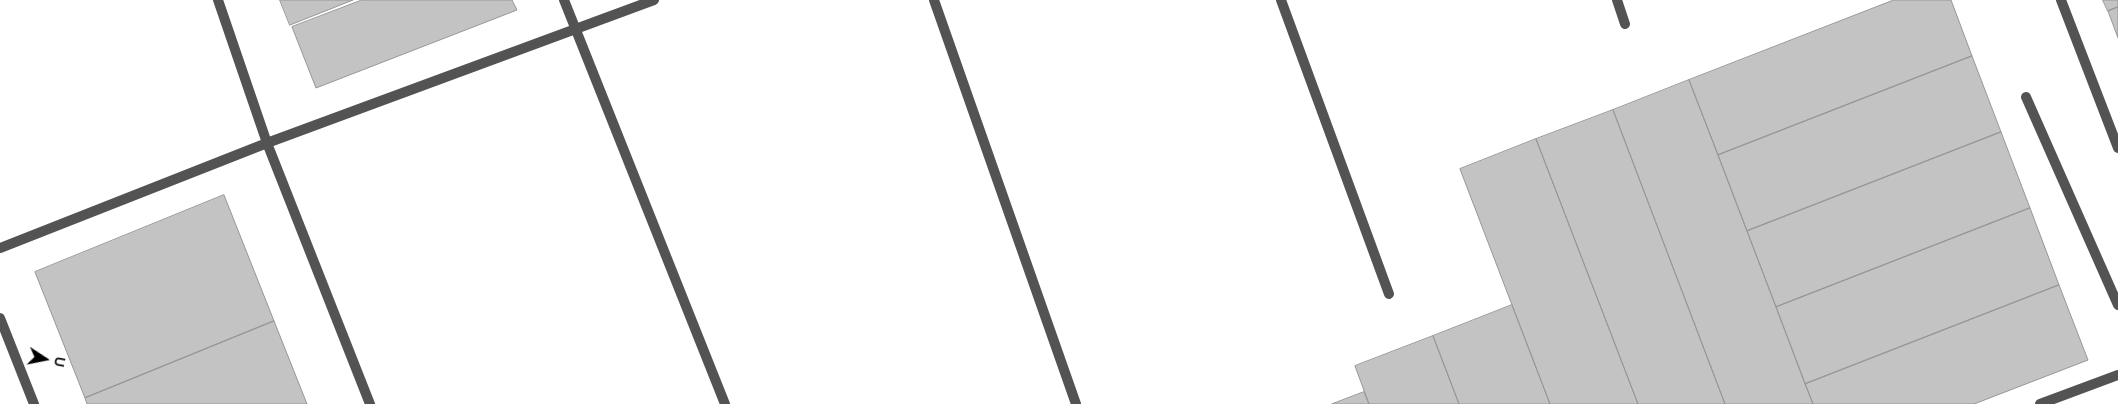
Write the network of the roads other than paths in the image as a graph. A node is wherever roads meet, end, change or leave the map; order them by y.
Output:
1 (218, 0) edge
2 (564, 0) edge
3 (654, 0) edge
4 (934, 0) edge
5 (1281, 0) edge
6 (1617, 0) edge
7 (2062, 0) edge
8 (1625, 24) dead end
9 (574, 30) junction
10 (2026, 97) dead end
11 (267, 143) junction
12 (2118, 148) edge
13 (0, 248) edge
14 (1389, 294) dead end
15 (2118, 305) edge
16 (0, 318) edge
17 (2118, 375) edge
18 (34, 404) edge
19 (370, 404) edge
20 (725, 404) edge
21 (1076, 404) edge
22 (2040, 404) edge

1 - 11 lane
2 - 9 lane
3 - 9 lane
4 - 21 lane
5 - 14 lane
6 - 8 lane
7 - 12 lane
9 - 11 lane
9 - 20 lane
10 - 15 lane
11 - 13 lane
11 - 19 lane
16 - 18 lane
17 - 22 lane

